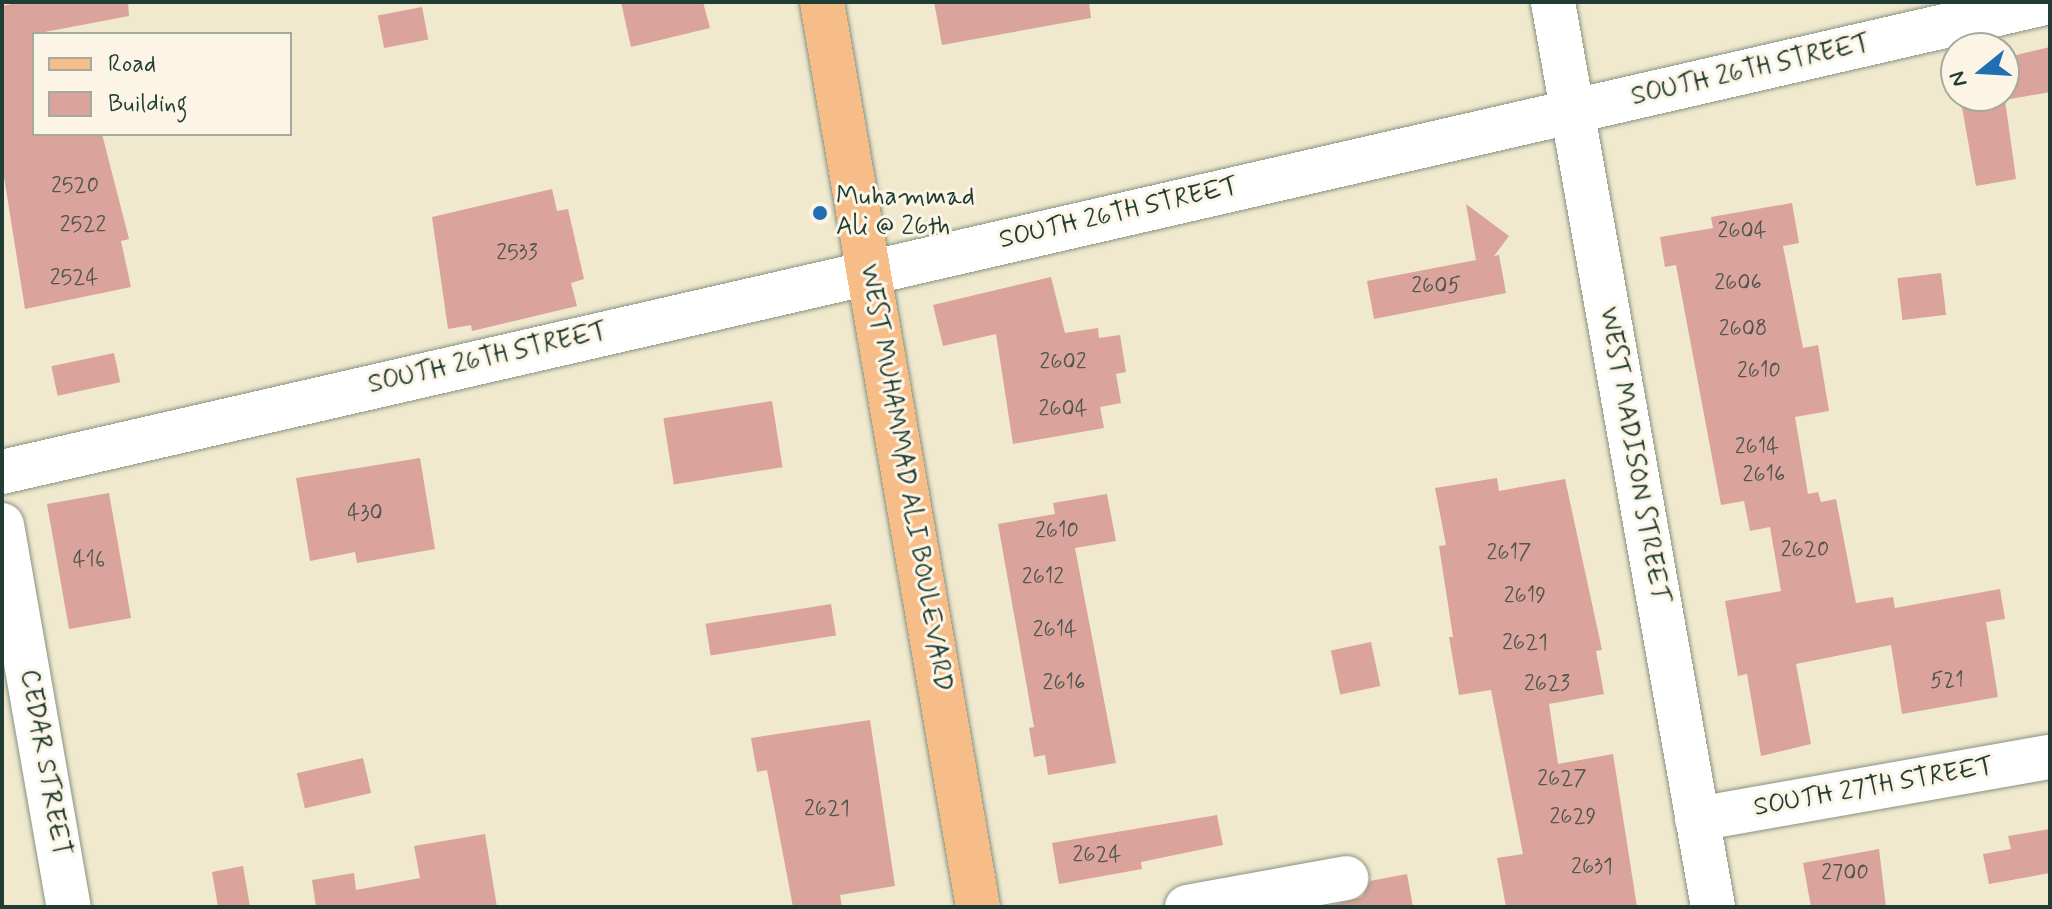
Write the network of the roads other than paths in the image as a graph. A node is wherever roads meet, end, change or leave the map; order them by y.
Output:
1 (822, 2) edge
2 (1553, 2) edge
3 (2050, 2) edge
4 (1572, 111) junction
5 (871, 273) junction
6 (2, 472) edge
7 (2, 525) edge
8 (2050, 757) edge
9 (1697, 819) junction
10 (1346, 878) dead end
11 (69, 907) edge
12 (978, 907) edge
13 (1187, 907) edge
14 (1713, 907) edge

1 - 5 main road, WEST MUHAMMAD ALI BOULEVARD
2 - 4 street, WEST MADISON STREET
3 - 4 street, SOUTH 26TH STREET
4 - 5 street, SOUTH 26TH STREET
4 - 9 street, WEST MADISON STREET
5 - 6 street, SOUTH 26TH STREET
5 - 12 main road, WEST MUHAMMAD ALI BOULEVARD
7 - 11 street, CEDAR STREET
8 - 9 street, SOUTH 27TH STREET
9 - 14 street, WEST MADISON STREET
10 - 13 street

